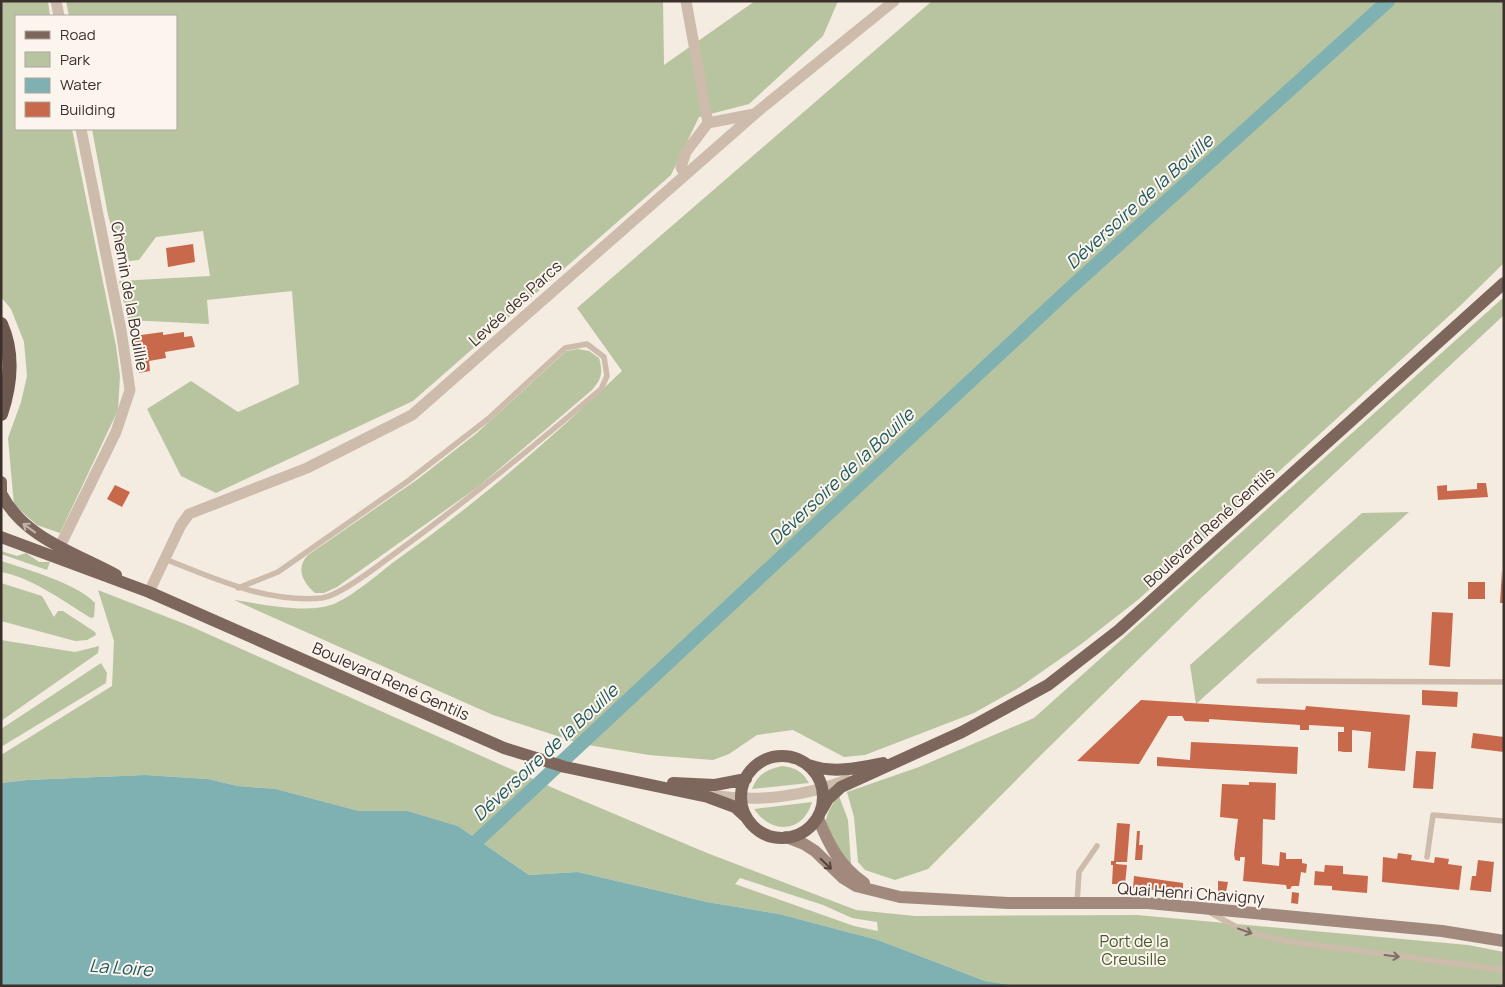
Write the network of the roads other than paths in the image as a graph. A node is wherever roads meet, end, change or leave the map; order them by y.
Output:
1 (56, 1) edge
2 (686, 1) edge
3 (894, 1) edge
4 (59, 15) edge
5 (756, 114) junction
6 (708, 123) junction
7 (81, 130) edge
8 (685, 175) junction
9 (1504, 282) edge
10 (1, 324) edge
11 (1, 414) edge
12 (1, 482) edge
13 (2, 497) edge
14 (1, 537) edge
15 (60, 546) junction
16 (165, 559) junction
17 (238, 588) junction
18 (150, 592) junction
19 (1259, 681) dead end
20 (1504, 682) edge
21 (909, 757) junction
22 (808, 765) junction
23 (626, 779) junction
24 (746, 779) junction
25 (822, 789) junction
26 (742, 798) junction
27 (819, 814) junction
28 (747, 818) junction
29 (1504, 821) edge
30 (786, 837) junction
31 (1097, 846) dead end
32 (1427, 857) dead end
33 (876, 892) junction
34 (1077, 903) junction
35 (1202, 908) junction
36 (1504, 941) edge
37 (1504, 970) edge

1 - 4 street
2 - 6 street
3 - 5 street, Levée des Parcs
5 - 6 street
5 - 8 street, Levée des Parcs
6 - 8 street
7 - 15 street, Chemin de la Bouillie
8 - 16 street, Levée des Parcs
9 - 21 main road, Boulevard René Gentils
10 - 11 highway
12 - 13 main road
15 -> 13 main road, Boulevard René Gentils
14 - 18 main road, Boulevard René Gentils
15 - 18 main road, Boulevard René Gentils
16 - 17 lane
16 - 18 street, Levée des Parcs
17 - 17 lane
18 - 23 main road, Boulevard René Gentils
19 - 20 lane
21 - 22 main road, Boulevard René Gentils
21 - 25 street
21 - 27 main road, Boulevard René Gentils
22 - 24 main road, Boulevard René Gentils
22 - 25 main road
23 - 24 main road, Boulevard René Gentils
23 - 26 street
23 - 28 main road, Boulevard René Gentils
24 - 26 main road
25 - 26 street
25 - 27 main road
26 - 28 main road
27 - 30 main road, Boulevard René Gentils
27 - 33 main road
28 - 30 main road, Boulevard René Gentils
29 - 32 lane
30 -> 33 main road, Quai Henri Chavigny
31 - 34 lane
33 - 34 main road, Quai Henri Chavigny
34 - 35 main road, Quai Henri Chavigny
35 - 36 main road, Quai Henri Chavigny
35 -> 37 lane

